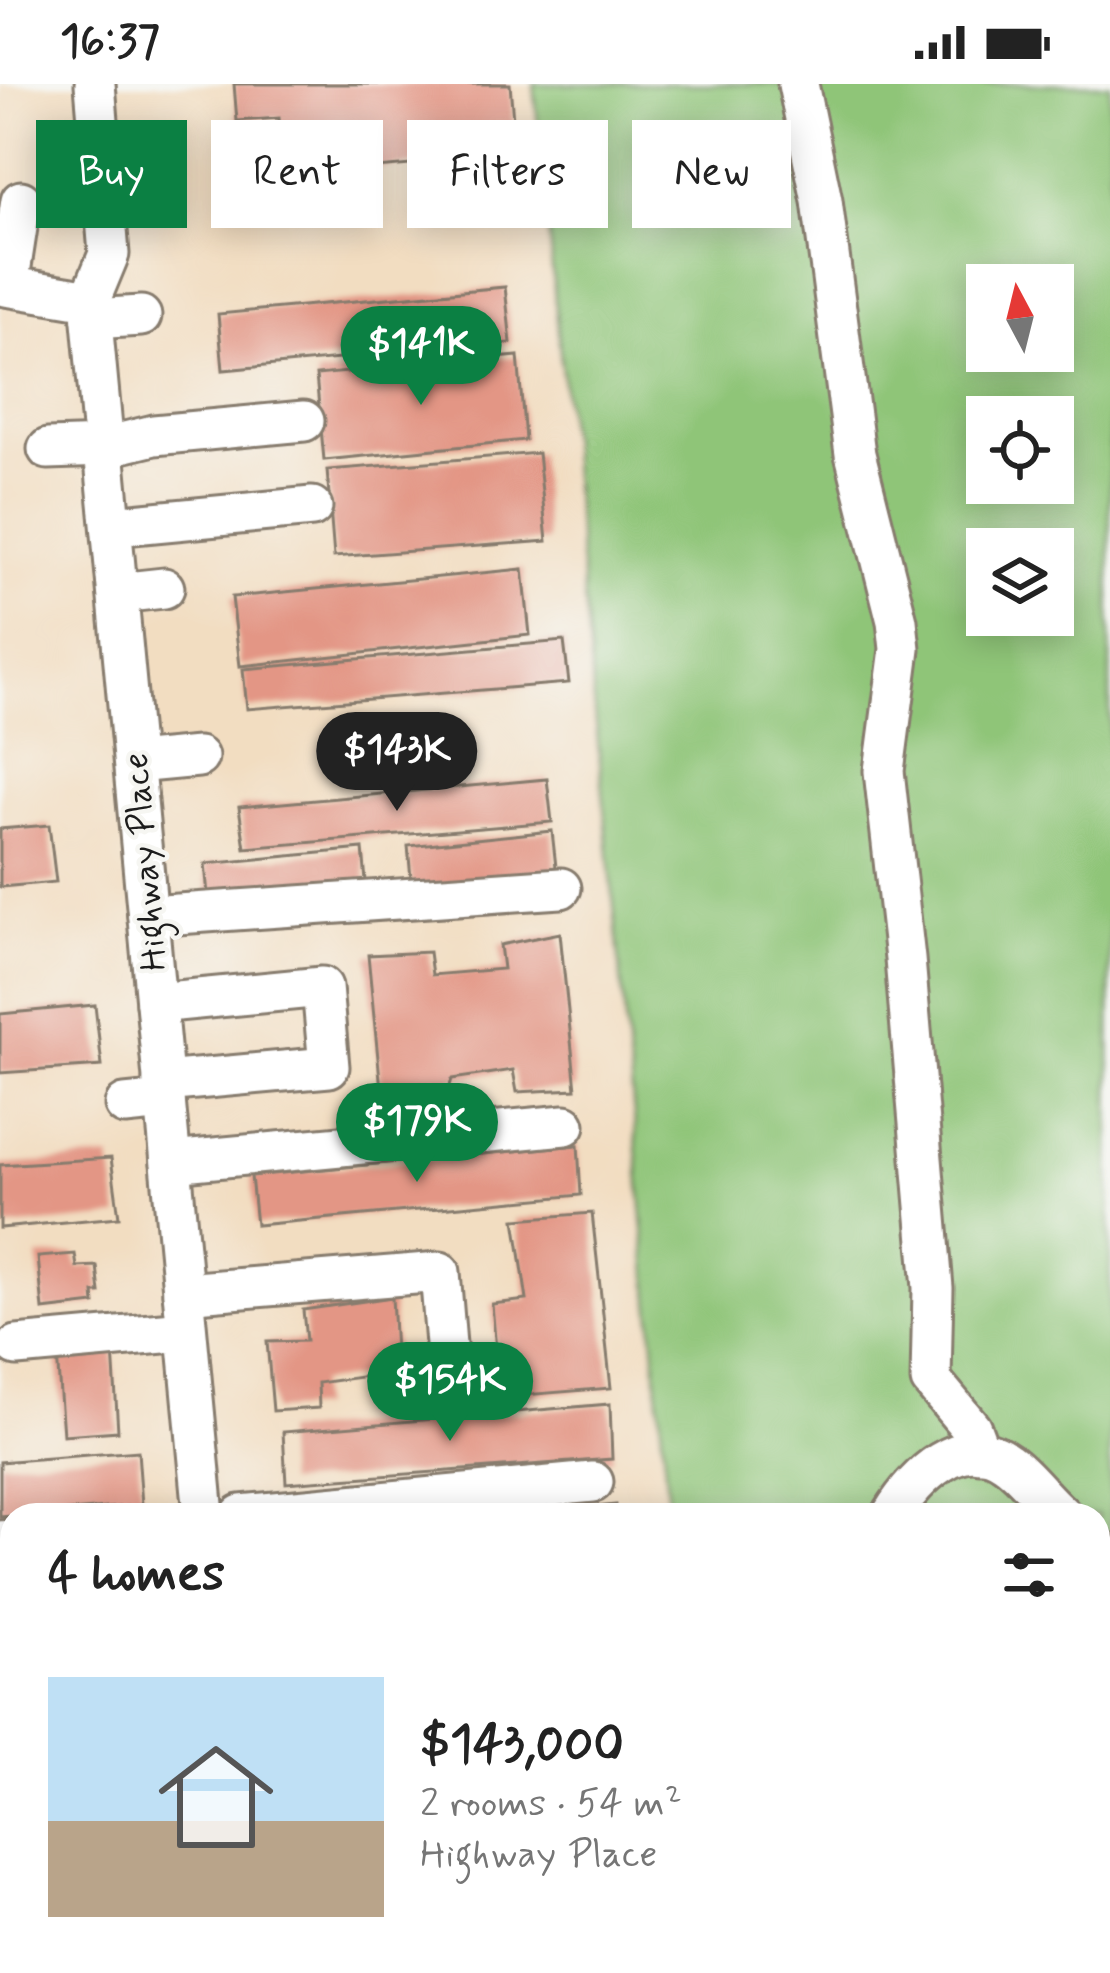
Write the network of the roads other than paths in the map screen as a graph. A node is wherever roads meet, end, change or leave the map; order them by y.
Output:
1 (95, 84) edge
2 (798, 84) edge
3 (21, 201) dead end
4 (4, 285) edge
5 (91, 309) junction
6 (141, 316) dead end
7 (304, 422) dead end
8 (105, 447) junction
9 (48, 449) dead end
10 (313, 507) dead end
11 (112, 526) junction
12 (164, 588) dead end
13 (118, 593) junction
14 (198, 757) dead end
15 (134, 763) junction
16 (561, 888) dead end
17 (148, 916) junction
18 (156, 1003) junction
19 (164, 1091) junction
20 (125, 1105) dead end
21 (565, 1125) dead end
22 (171, 1162) junction
23 (184, 1312) junction
24 (17, 1346) dead end
25 (449, 1381) dead end
26 (980, 1452) junction
27 (593, 1482) dead end
28 (203, 1503) edge
29 (369, 1503) edge
30 (900, 1503) edge
31 (1047, 1503) edge

1 - 5 street
2 - 26 street
3 - 4 street
4 - 5 street
5 - 6 street
5 - 8 street, Highway Place
7 - 8 street
8 - 9 street
8 - 11 street, Highway Place
10 - 11 street
11 - 13 street, Highway Place
12 - 13 street
13 - 15 street, Highway Place
14 - 15 street
15 - 17 street, Highway Place
16 - 17 street
17 - 18 street, Highway Place
18 - 19 street, Highway Place
18 - 19 street
19 - 20 street
19 - 22 street, Highway Place
21 - 22 street
22 - 23 street, Highway Place
23 - 24 street
23 - 25 street
23 - 28 street, Highway Place
26 - 30 street
26 - 31 street
27 - 29 street

